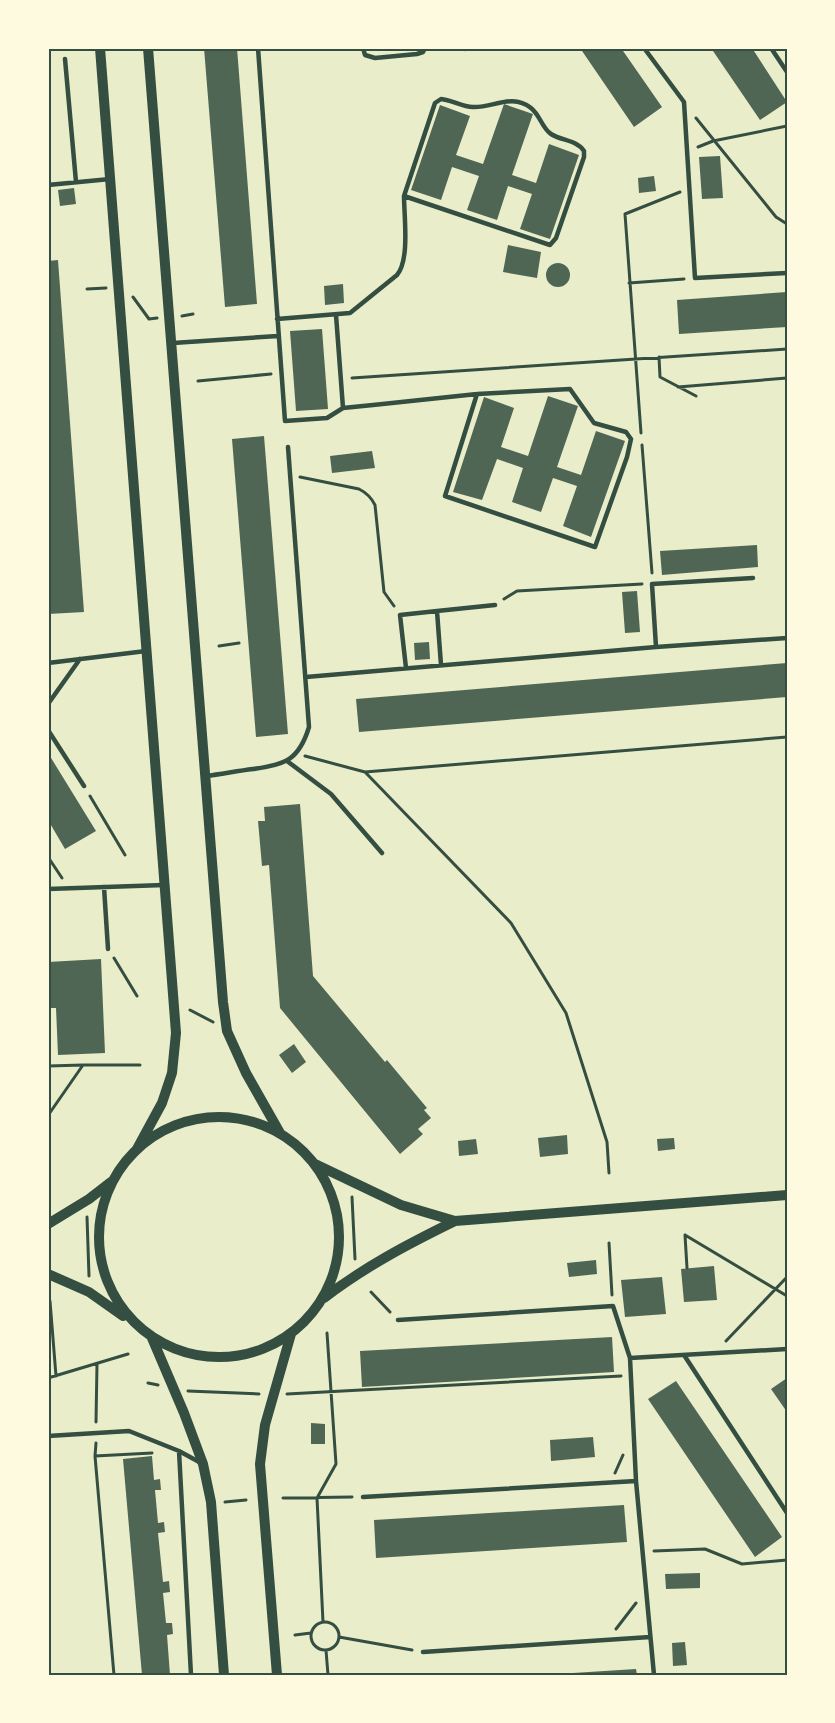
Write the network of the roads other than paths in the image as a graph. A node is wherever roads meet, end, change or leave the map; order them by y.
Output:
1 (100, 48) edge
2 (148, 48) edge
3 (258, 48) edge
4 (363, 48) edge
5 (425, 48) edge
6 (644, 48) edge
7 (771, 48) edge
8 (65, 59) dead end
9 (787, 72) edge
10 (110, 179) junction
11 (75, 182) junction
12 (48, 185) edge
13 (404, 196) junction
14 (787, 273) edge
15 (336, 315) junction
16 (277, 319) junction
17 (278, 336) junction
18 (171, 344) junction
19 (477, 394) junction
20 (343, 408) junction
21 (288, 447) dead end
22 (753, 578) dead end
23 (495, 605) road end
24 (437, 611) junction
25 (787, 638) edge
26 (656, 647) junction
27 (146, 651) junction
28 (80, 659) junction
29 (48, 663) edge
30 (441, 665) junction
31 (406, 668) junction
32 (306, 676) junction
33 (48, 704) edge
34 (48, 730) edge
35 (287, 761) junction
36 (204, 776) junction
37 (84, 786) road end
38 (382, 853) dead end
39 (164, 885) junction
40 (104, 887) junction
41 (48, 889) edge
42 (108, 949) road end
43 (280, 1133) junction
44 (137, 1149) junction
45 (315, 1164) junction
46 (111, 1182) junction
47 (787, 1195) edge
48 (455, 1221) junction
49 (48, 1224) edge
50 (48, 1274) edge
51 (322, 1299) junction
52 (398, 1320) road end
53 (137, 1326) junction
54 (291, 1334) junction
55 (152, 1338) junction
56 (787, 1349) edge
57 (684, 1355) junction
58 (630, 1358) junction
59 (48, 1436) edge
60 (180, 1451) junction
61 (203, 1464) junction
62 (636, 1481) junction
63 (363, 1497) road end
64 (787, 1513) edge
65 (650, 1637) junction
66 (423, 1652) road end
67 (191, 1675) edge
68 (224, 1675) edge
69 (277, 1675) edge
70 (654, 1675) edge

1 - 10 street
2 - 18 street
3 - 16 lane
4 - 5 lane
6 - 14 lane
7 - 9 lane
8 - 11 lane
10 - 11 lane
10 - 27 street
11 - 12 lane
13 - 13 lane
13 - 15 lane
15 - 16 lane
15 - 20 lane
16 - 17 lane
17 - 18 lane
17 - 20 lane
18 - 36 street
19 - 19 lane
19 - 20 lane
21 - 32 lane
22 - 26 lane
23 - 24 lane
24 - 30 lane
24 - 31 lane
25 - 26 lane
26 - 30 lane
27 - 28 lane
27 - 39 street
28 - 29 lane
28 - 33 lane
30 - 31 lane
31 - 32 lane
32 - 35 lane
34 - 37 lane
35 - 36 lane
35 - 38 lane
36 - 43 street
39 - 40 lane
39 - 44 street
40 - 41 lane
40 - 42 lane
43 - 44 street
43 - 45 street
44 - 46 street
45 - 48 street
45 - 51 street
46 - 49 street
46 - 53 street
47 - 48 street
48 - 51 street
50 - 53 street
51 - 54 street
52 - 58 lane
53 - 55 street
54 - 55 street
54 - 69 street
55 - 61 street
56 - 57 lane
57 - 58 lane
57 - 64 lane
58 - 62 lane
59 - 60 lane
60 - 61 lane
60 - 67 lane
61 - 68 street
62 - 63 lane
62 - 65 lane
65 - 66 lane
65 - 70 lane

